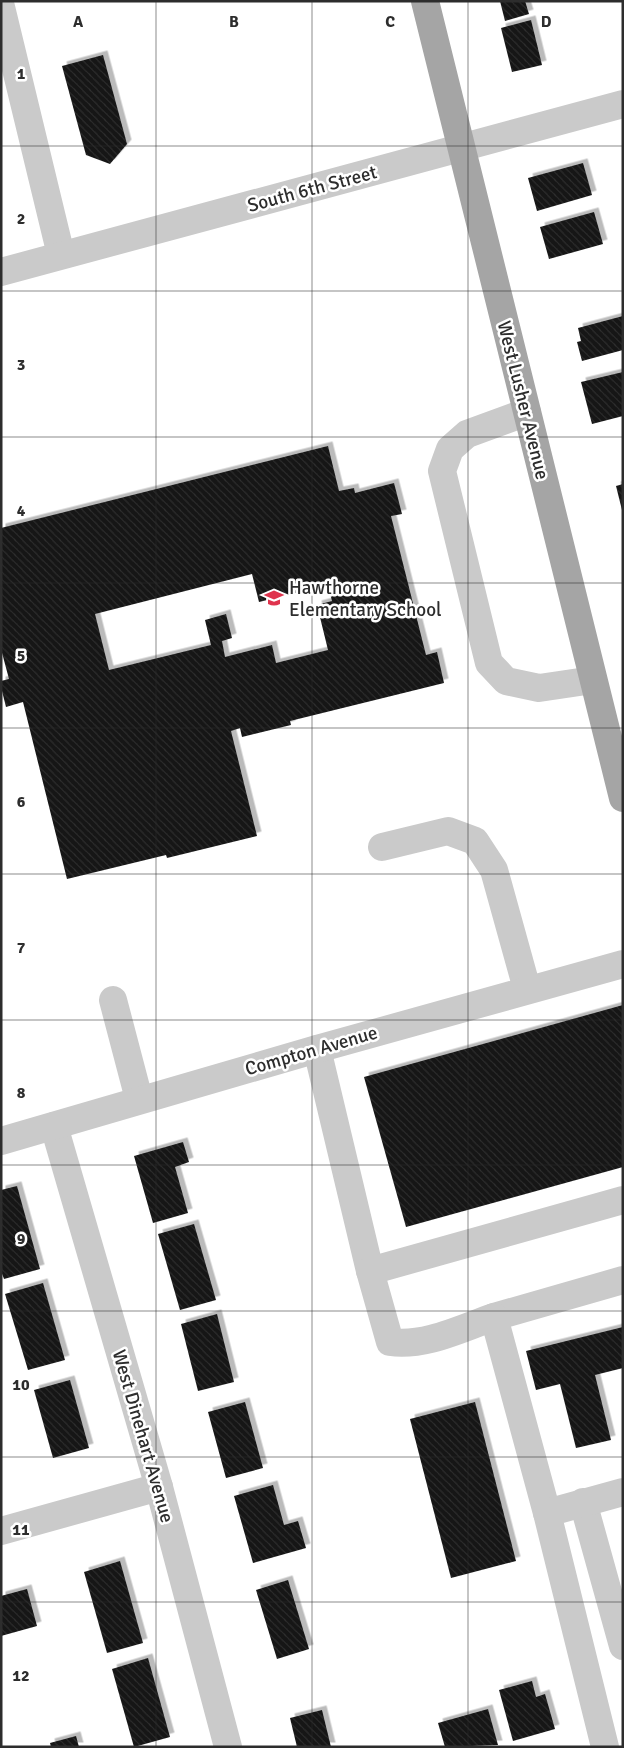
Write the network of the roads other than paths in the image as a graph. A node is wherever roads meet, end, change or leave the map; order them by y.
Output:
1 (425, 1) edge
2 (1, 7) edge
3 (623, 104) edge
4 (461, 148) junction
5 (61, 255) junction
6 (1, 272) edge
7 (527, 412) junction
8 (594, 680) junction
9 (623, 798) edge
10 (382, 847) dead end
11 (623, 964) edge
12 (527, 989) junction
13 (113, 1000) dead end
14 (317, 1049) junction
15 (139, 1100) junction
16 (54, 1126) junction
17 (1, 1141) edge
18 (623, 1200) edge
19 (370, 1271) junction
20 (623, 1280) edge
21 (494, 1317) junction
22 (159, 1487) junction
23 (623, 1492) edge
24 (583, 1502) junction
25 (547, 1513) junction
26 (1, 1531) edge
27 (620, 1629) edge
28 (228, 1747) edge
29 (605, 1747) edge

1 - 4 main road, West Lusher Avenue
2 - 5 street
3 - 4 street, South 6th Street
4 - 5 street, South 6th Street
4 - 7 main road, West Lusher Avenue
5 - 6 street, South 6th Street
7 - 8 main road, West Lusher Avenue
7 - 8 street
8 - 9 main road, West Lusher Avenue
10 - 12 street
11 - 12 street, Compton Avenue
12 - 14 street, Compton Avenue
13 - 15 street
14 - 15 street, Compton Avenue
14 - 19 street
15 - 16 street, Compton Avenue
16 - 17 street, Compton Avenue
16 - 22 street, West Dinehart Avenue
18 - 19 street
19 - 21 street
20 - 21 street
21 - 25 street
22 - 26 street
22 - 28 street, West Dinehart Avenue
23 - 24 street
24 - 25 street
24 - 27 street
25 - 29 street

